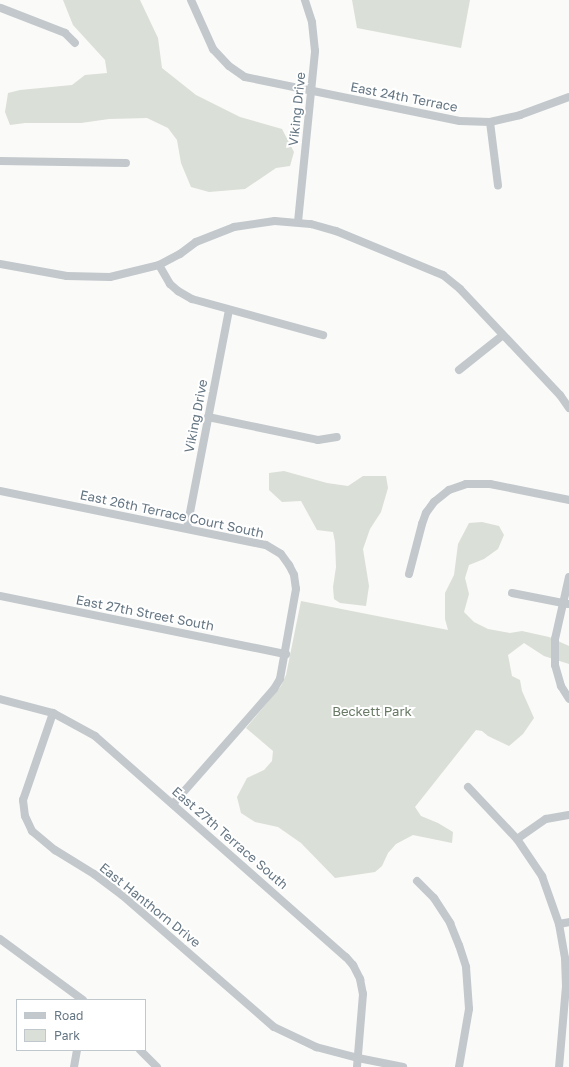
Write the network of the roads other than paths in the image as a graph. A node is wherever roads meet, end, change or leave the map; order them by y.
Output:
1 (191, 0) edge
2 (305, 0) edge
3 (2, 6) edge
4 (75, 43) dead end
5 (312, 92) junction
6 (569, 97) edge
7 (490, 122) junction
8 (0, 161) edge
9 (126, 164) dead end
10 (498, 185) dead end
11 (298, 222) junction
12 (0, 264) edge
13 (159, 265) junction
14 (229, 310) junction
15 (323, 335) dead end
16 (503, 335) junction
17 (459, 370) dead end
18 (569, 408) edge
19 (208, 417) junction
20 (337, 437) dead end
21 (0, 491) edge
22 (569, 500) edge
23 (187, 528) junction
24 (409, 574) dead end
25 (569, 577) edge
26 (512, 593) dead end
27 (0, 596) edge
28 (566, 604) edge
29 (286, 654) junction
30 (569, 698) edge
31 (0, 699) edge
32 (53, 713) junction
33 (468, 787) dead end
34 (173, 804) junction
35 (569, 815) edge
36 (517, 839) junction
37 (417, 881) dead end
38 (569, 922) edge
39 (559, 924) junction
40 (0, 939) edge
41 (82, 999) edge
42 (567, 1014) edge
43 (77, 1051) edge
44 (141, 1051) edge
45 (358, 1058) junction
46 (74, 1067) edge
47 (157, 1067) edge
48 (357, 1067) edge
49 (403, 1067) edge
50 (459, 1067) edge
51 (559, 1067) edge

1 - 5 street, East 24th Terrace
2 - 5 street, Viking Drive
3 - 4 street
5 - 7 street, East 24th Terrace
5 - 11 street, Viking Drive
6 - 7 street, East 24th Terrace
7 - 10 street
8 - 9 street
11 - 13 street
11 - 16 street
12 - 13 street
13 - 14 street
14 - 15 street
14 - 19 street, Viking Drive
16 - 17 street
16 - 18 street
19 - 20 street
19 - 23 street, Viking Drive
21 - 23 street, East 26th Terrace Court South
22 - 24 street
23 - 29 street, East 26th Terrace Court South
25 - 28 street
26 - 28 street
27 - 29 street, East 27th Street South
28 - 30 street
29 - 34 street, East 26th Terrace Court South
31 - 32 street, East 27th Terrace South
32 - 34 street, East 27th Terrace South
32 - 45 street, East Hanthorn Drive
33 - 36 street
34 - 45 street, East 27th Terrace South
35 - 36 street
36 - 39 street
37 - 50 street
38 - 39 street
39 - 42 street
40 - 41 street
42 - 51 street
43 - 46 street
44 - 47 street
45 - 48 street, East 27th Terrace South
45 - 49 street, East Hanthorn Drive

